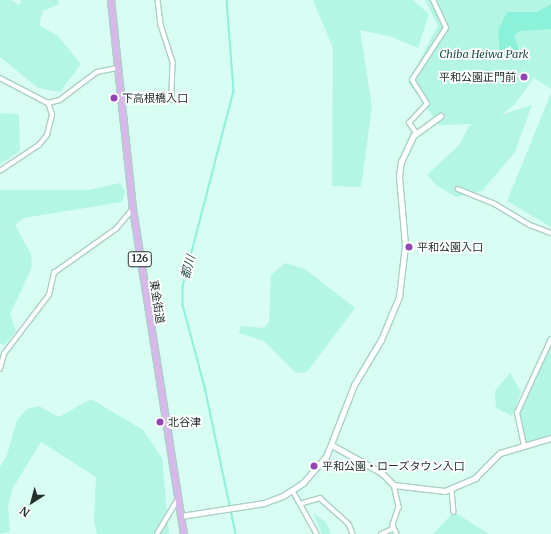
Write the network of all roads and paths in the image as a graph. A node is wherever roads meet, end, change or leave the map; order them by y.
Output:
1 (111, 0) edge
2 (158, 0) edge
3 (433, 0) edge
4 (118, 68) junction
5 (0, 78) edge
6 (172, 100) dead end
7 (48, 103) junction
8 (441, 116) dead end
9 (416, 133) junction
10 (0, 171) edge
11 (458, 189) dead end
12 (133, 209) junction
13 (551, 233) edge
14 (551, 339) edge
15 (0, 369) edge
16 (551, 438) edge
17 (332, 445) junction
18 (524, 446) junction
19 (394, 485) junction
20 (293, 490) junction
21 (452, 490) junction
22 (178, 499) junction
23 (302, 503) junction
24 (454, 512) dead end
25 (181, 516) junction
26 (393, 529) junction
27 (157, 534) edge
28 (184, 534) edge
29 (318, 534) edge
30 (353, 534) edge
31 (381, 534) edge
32 (397, 534) edge

1 - 4 highway, 東金街道 / 126
2 - 6 street
3 - 9 street
4 - 7 street
4 - 12 highway, 東金街道 / 126
5 - 7 street
7 - 10 street
8 - 9 street
9 - 17 street
11 - 13 street
12 - 15 street
12 - 22 highway, 東金街道 / 126
14 - 18 street
16 - 18 street
17 - 19 street
17 - 20 street
18 - 21 street
19 - 21 street
19 - 26 street
20 - 23 street
20 - 25 street
21 - 24 street
22 - 25 highway, 東金街道 / 126
22 - 27 street
23 - 29 street
23 - 30 street
25 - 28 highway, 東金街道 / 126
26 - 31 street
26 - 32 street

